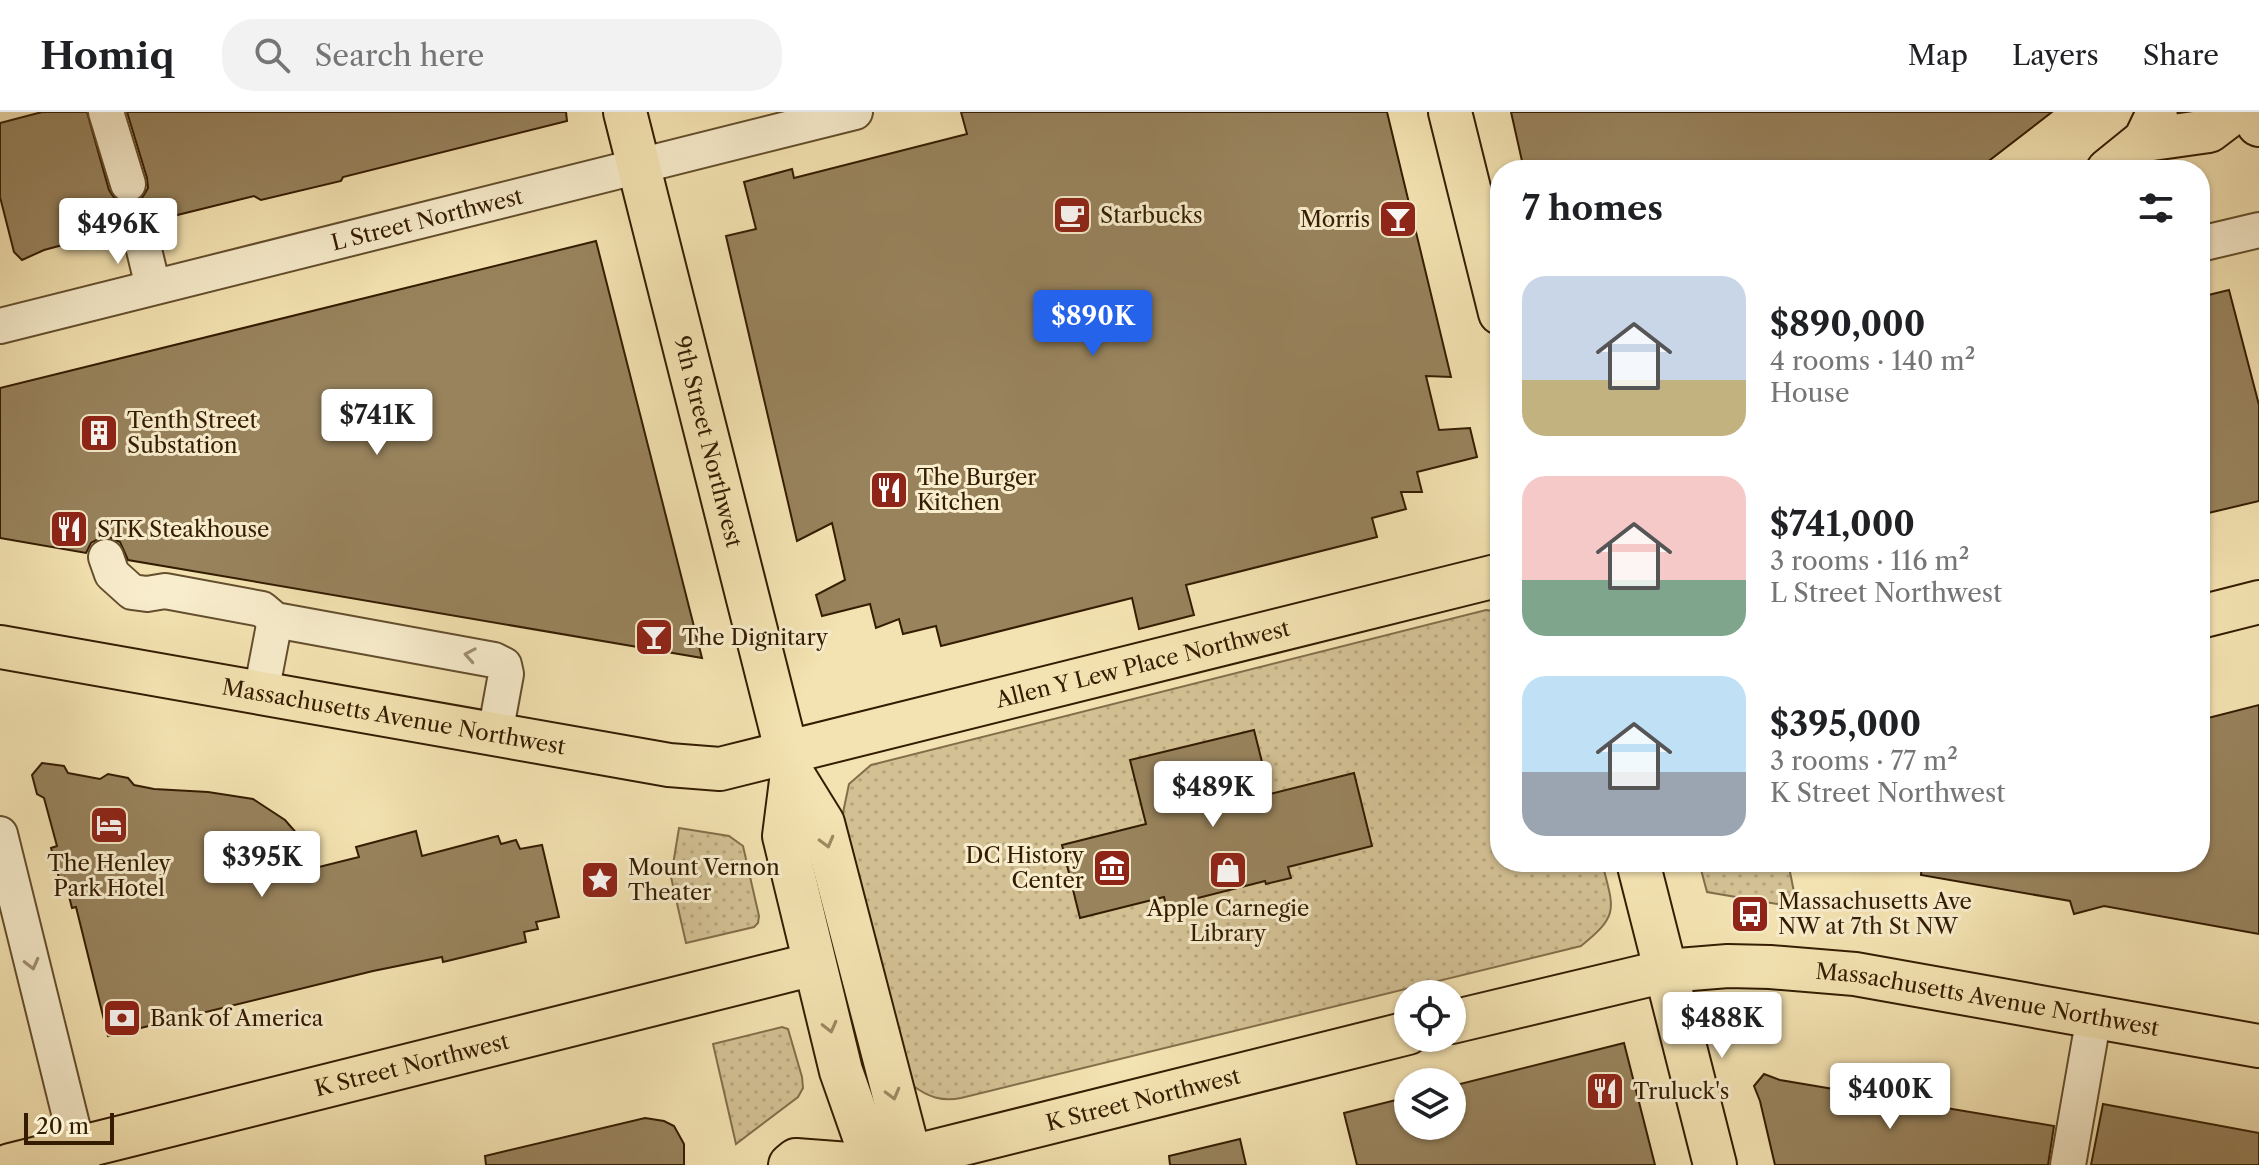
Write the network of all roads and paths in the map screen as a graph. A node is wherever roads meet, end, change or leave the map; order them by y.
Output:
1 (106, 112) edge
2 (625, 112) edge
3 (855, 112) edge
4 (1450, 112) edge
5 (2234, 112) edge
6 (2256, 112) edge
7 (2259, 124) edge
8 (2152, 126) edge
9 (2118, 160) edge
10 (640, 165) junction
11 (128, 184) dead end
12 (138, 225) dead end
13 (2259, 230) edge
14 (2210, 242) edge
15 (1490, 273) edge
16 (153, 287) junction
17 (0, 326) edge
18 (106, 557) dead end
19 (1490, 578) edge
20 (2259, 602) edge
21 (2210, 614) edge
22 (275, 620) junction
23 (0, 647) edge
24 (261, 693) junction
25 (495, 734) junction
26 (790, 763) junction
27 (0, 834) edge
28 (1641, 872) edge
29 (9, 911) edge
30 (814, 964) junction
31 (1666, 971) junction
32 (2094, 1016) junction
33 (1466, 1019) edge
34 (1394, 1036) edge
35 (2259, 1046) edge
36 (80, 1156) edge
37 (888, 1162) edge
38 (10, 1165) edge
39 (790, 1165) edge
40 (862, 1165) edge
41 (1715, 1165) edge
42 (2068, 1165) edge

1 - 11 street
2 - 10 main road, 9th Street Northwest
3 - 10 street, L Street Northwest
4 - 15 main road
5 - 8 main road
6 - 7 highway
8 - 9 main road
10 - 16 street, L Street Northwest
10 - 26 main road, 9th Street Northwest
12 - 16 street
13 - 14 street
16 - 17 street, L Street Northwest
18 - 22 street
19 - 26 main road, Allen Y Lew Place Northwest
20 - 21 main road
22 - 24 street
25 -> 22 street
23 - 24 main road, Massachusetts Avenue Northwest
24 - 25 main road, Massachusetts Avenue Northwest
25 - 26 main road, Massachusetts Avenue Northwest
26 - 30 main road, 9th Street Northwest
26 -> 37 main road, 9th Street Northwest
27 - 29 street
28 - 31 main road
29 -> 36 street
30 - 36 main road, K Street Northwest
30 -> 37 main road, 9th Street Northwest
31 - 32 main road, Massachusetts Avenue Northwest
31 - 33 main road
31 - 41 main road
32 - 35 main road, Massachusetts Avenue Northwest
32 - 42 street
34 - 37 main road, K Street Northwest
36 - 38 main road, K Street Northwest
39 - 40 main road

